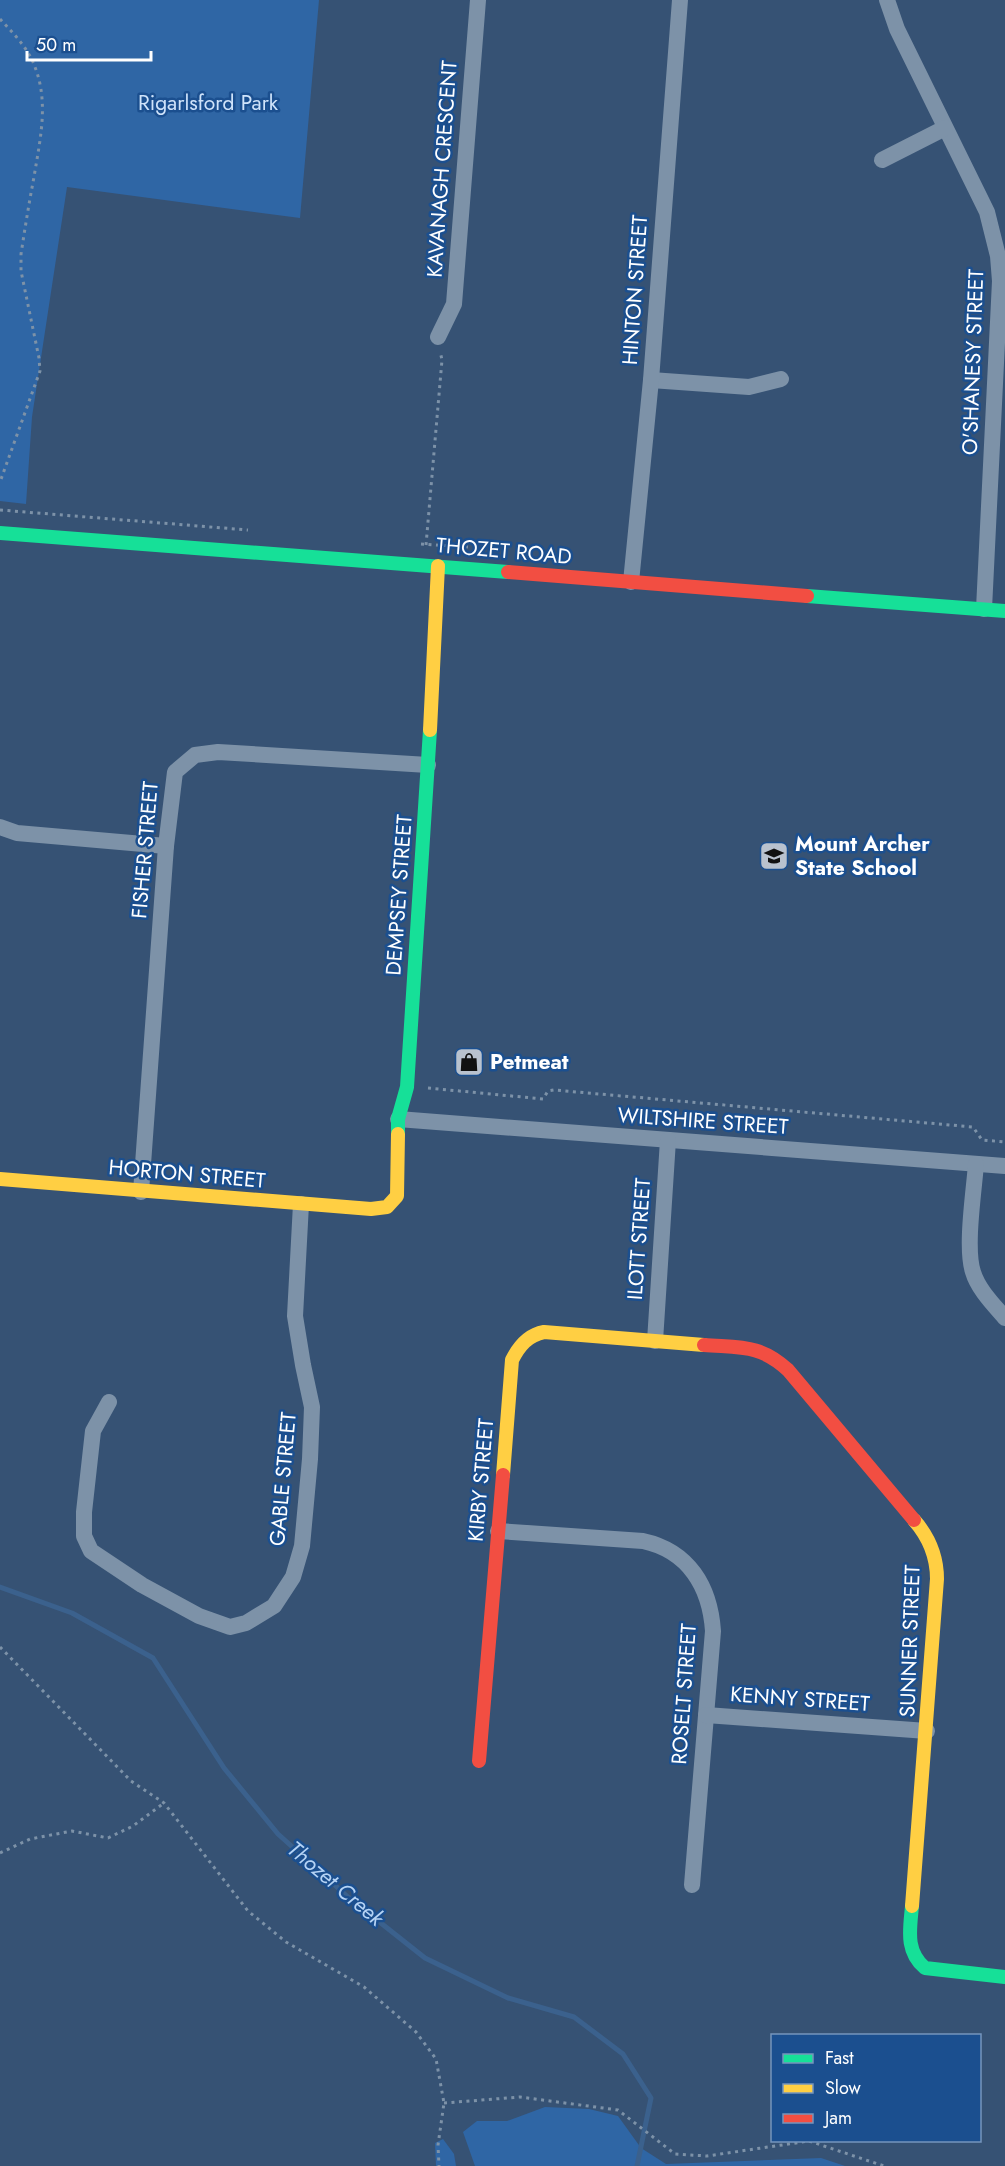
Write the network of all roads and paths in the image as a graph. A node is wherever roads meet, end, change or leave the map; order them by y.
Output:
1 (478, 0) edge
2 (680, 0) edge
3 (887, 0) edge
4 (0, 19) edge
5 (945, 128) junction
6 (882, 160) dead end
7 (438, 337) joint
8 (781, 378) dead end
9 (651, 380) junction
10 (0, 482) edge
11 (0, 533) edge
12 (431, 566) junction
13 (632, 582) junction
14 (984, 609) junction
15 (1005, 611) edge
16 (428, 765) junction
17 (0, 827) edge
18 (166, 846) junction
19 (428, 1088) dead end
20 (398, 1119) junction
21 (668, 1140) junction
22 (1005, 1142) edge
23 (976, 1164) junction
24 (1005, 1166) edge
25 (0, 1179) edge
26 (141, 1192) junction
27 (301, 1204) junction
28 (372, 1209) joint
29 (1005, 1317) edge
30 (655, 1341) junction
31 (109, 1402) dead end
32 (498, 1531) junction
33 (0, 1647) edge
34 (706, 1715) junction
35 (927, 1731) junction
36 (479, 1761) dead end
37 (164, 1803) junction
38 (0, 1853) edge
39 (692, 1885) dead end
40 (1005, 1977) edge
41 (444, 2103) junction
42 (796, 2142) edge
43 (815, 2142) edge
44 (439, 2166) edge
45 (884, 2166) edge

1 - 7 street, KAVANAGH CRESCENT
2 - 9 street, HINTON STREET
3 - 5 street, O'SHANESY STREET
4 - 10 path
5 - 6 street
5 - 14 street, O'SHANESY STREET
7 - 12 path
8 - 9 street
9 - 13 street, HINTON STREET
11 - 12 street, THOZET ROAD
12 - 13 street, THOZET ROAD
12 - 16 street, DEMPSEY STREET
13 - 14 street, THOZET ROAD
14 - 15 street, THOZET ROAD
16 - 18 street, FISHER STREET
16 - 20 street, DEMPSEY STREET
17 - 18 street
18 - 26 street, FISHER STREET
19 - 22 path
20 - 21 street, WILTSHIRE STREET
20 - 28 street, DEMPSEY STREET
21 - 23 street, WILTSHIRE STREET
21 - 30 street, ILOTT STREET
23 - 24 street, WILTSHIRE STREET
23 - 29 street
25 - 26 street, HORTON STREET
26 - 27 street, HORTON STREET
27 - 28 street, HORTON STREET
27 - 31 street, GABLE STREET
30 - 32 street, KIRBY STREET
30 - 35 street, SUNNER STREET
32 - 34 street, ROSELT STREET
32 - 36 street, KIRBY STREET
33 - 37 path
34 - 35 street, KENNY STREET
34 - 39 street, ROSELT STREET
35 - 40 street, SUNNER STREET
37 - 38 path
37 - 41 path
41 - 42 path
41 - 44 path
43 - 45 path

